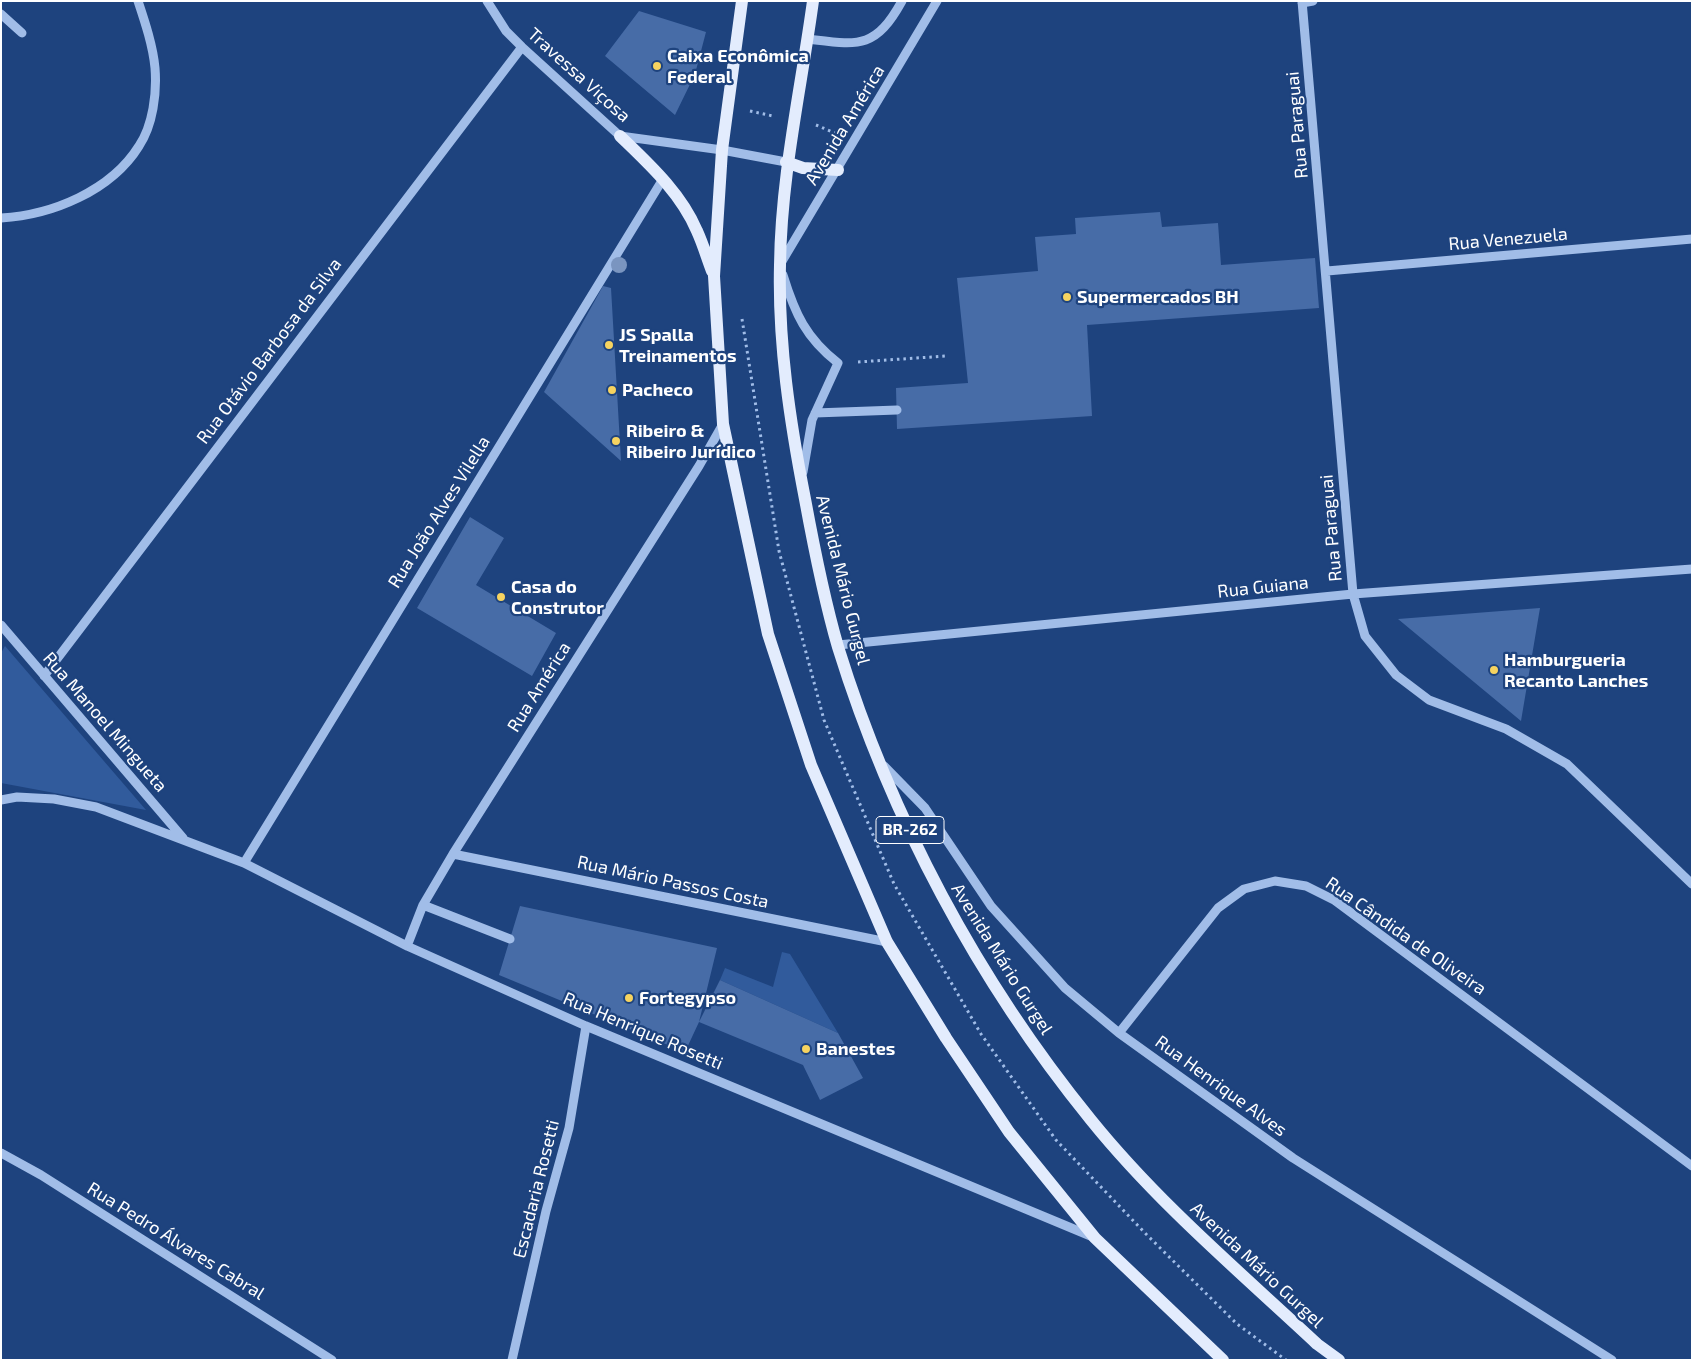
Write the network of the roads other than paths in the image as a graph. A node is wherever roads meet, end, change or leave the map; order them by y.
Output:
1 (138, 1) edge
2 (487, 1) edge
3 (742, 1) edge
4 (813, 1) edge
5 (902, 1) edge
6 (937, 1) edge
7 (942, 1) edge
8 (1314, 1) edge
9 (1302, 2) edge
10 (1, 14) edge
11 (929, 16) junction
12 (22, 33) dead end
13 (808, 39) junction
14 (522, 47) junction
15 (620, 136) junction
16 (722, 150) junction
17 (786, 162) junction
18 (838, 170) junction
19 (663, 179) junction
20 (1, 218) edge
21 (1692, 239) edge
22 (780, 264) junction
23 (1327, 272) junction
24 (714, 276) junction
25 (1327, 285) junction
26 (1317, 286) dead end
27 (896, 410) dead end
28 (815, 413) junction
29 (723, 424) junction
30 (801, 480) junction
31 (1692, 569) edge
32 (1354, 594) junction
33 (1, 625) edge
34 (838, 645) junction
35 (44, 676) junction
36 (878, 761) junction
37 (1, 800) edge
38 (185, 840) junction
39 (453, 854) junction
40 (244, 862) junction
41 (1692, 884) edge
42 (423, 905) junction
43 (510, 939) dead end
44 (886, 942) junction
45 (407, 946) junction
46 (586, 1026) junction
47 (1120, 1033) junction
48 (1, 1153) edge
49 (1692, 1166) edge
50 (1095, 1238) junction
51 (332, 1360) edge
52 (512, 1360) edge
53 (1223, 1360) edge
54 (1338, 1360) edge
55 (1612, 1360) edge

1 - 20 street
2 - 14 street, Travessa Viçosa
3 - 16 main road
4 - 13 main road, Avenida Mário Gurgel / BR-262
5 - 13 street, Avenida América
6 - 11 street, Avenida América
7 - 11 street
8 - 9 street
9 - 23 street, Rua Paraguai
10 - 12 street
11 - 18 street, Avenida América
13 - 17 main road, Avenida Mário Gurgel / BR-262
14 - 15 street, Travessa Viçosa
14 - 35 street, Rua Otávio Barbosa da Silva
15 - 16 street, Travessa Viçosa
15 - 19 main road
16 - 17 street, Travessa Viçosa
16 - 24 main road
17 - 18 main road
17 - 22 main road, Avenida Mário Gurgel / BR-262
18 - 22 street, Avenida América
19 - 24 main road
19 - 40 street, Rua João Alves Vilella
21 - 23 street, Rua Venezuela
22 - 28 street
22 - 30 main road, Avenida Mário Gurgel / BR-262
23 - 25 street, Rua Paraguai
24 - 29 main road
25 - 26 street
25 - 32 street, Rua Paraguai
27 - 28 street
28 - 30 street
29 - 39 street, Rua América
29 - 44 main road
30 - 34 main road, Avenida Mário Gurgel / BR-262
31 - 32 street, Rua Guiana
32 - 34 street, Rua Guiana
32 - 41 street, Rua Paraguai
33 - 35 street, Rua Manoel Mingueta
34 - 36 main road, Avenida Mário Gurgel / BR-262
35 - 38 street, Rua Manoel Mingueta
36 - 47 street, Rua Henrique Alves
36 - 54 main road, Avenida Mário Gurgel / BR-262
37 - 38 street, Rua Henrique Rosetti
38 - 40 street, Rua Henrique Rosetti
39 - 42 street, Rua América
39 - 44 street, Rua Mário Passos Costa
40 - 45 street, Rua Henrique Rosetti
42 - 43 street
42 - 45 street, Rua América
44 - 50 main road
45 - 46 street, Rua Henrique Rosetti
46 - 50 street, Rua Henrique Rosetti
46 - 52 street, Escadaria Rosetti
47 - 49 street, Rua Cândida de Oliveira
47 - 55 street, Rua Henrique Alves
48 - 51 street, Rua Pedro Álvares Cabral
50 - 53 main road

